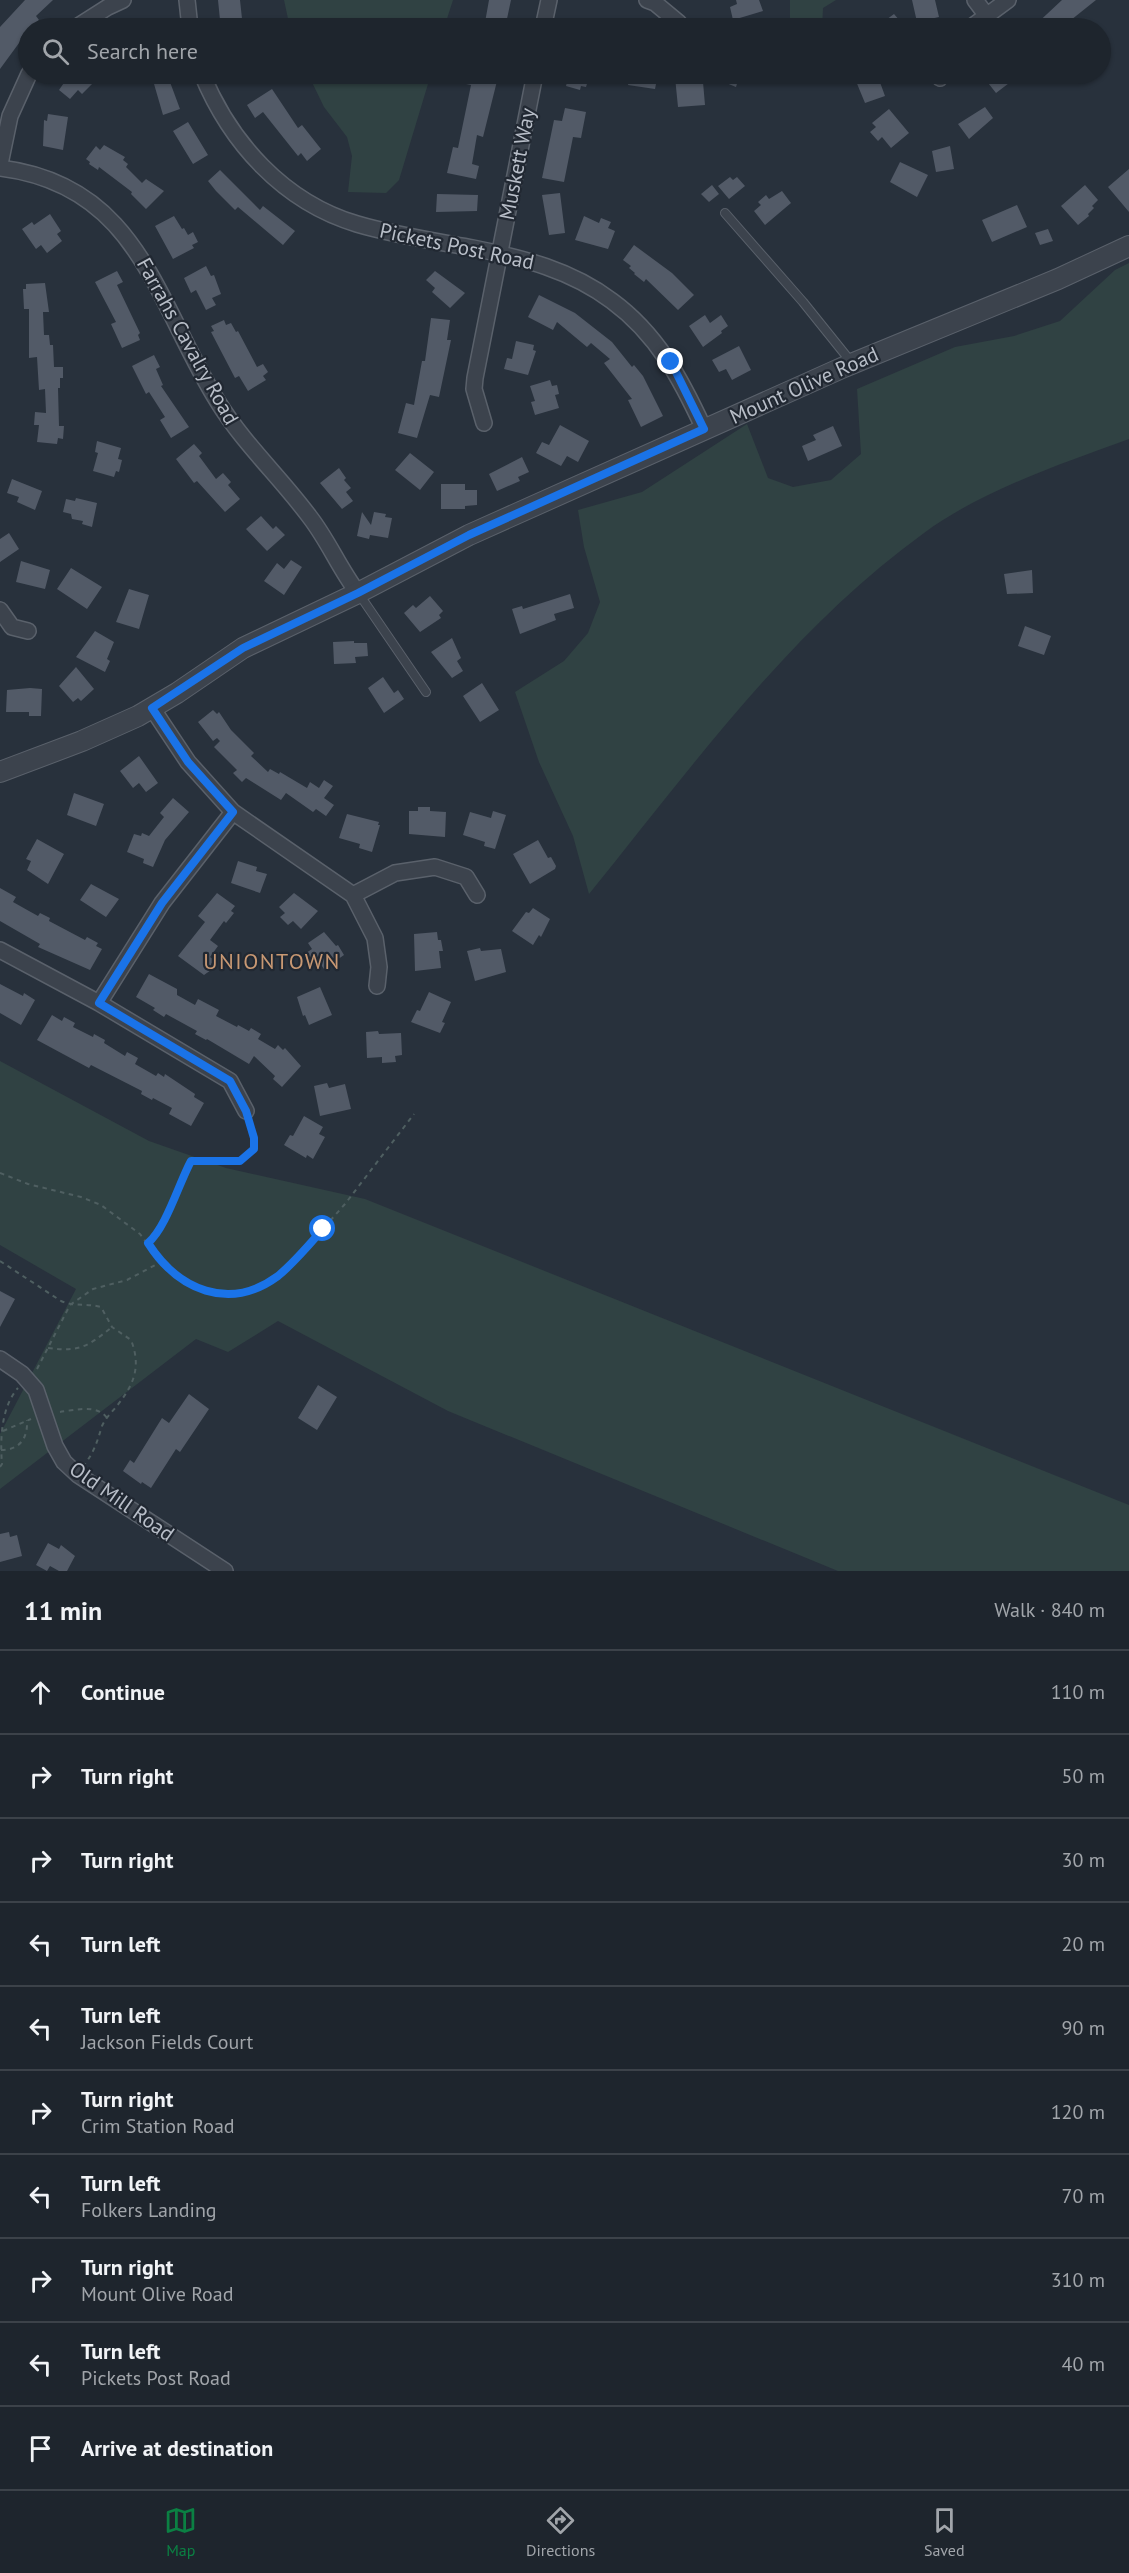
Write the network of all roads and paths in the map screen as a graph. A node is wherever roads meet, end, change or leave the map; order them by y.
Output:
1 (123, 0) edge
2 (187, 0) edge
3 (549, 0) edge
4 (647, 0) edge
5 (975, 0) edge
6 (1008, 0) edge
7 (987, 16) junction
8 (91, 18) edge
9 (189, 18) edge
10 (545, 18) edge
11 (673, 18) edge
12 (984, 18) edge
13 (24, 84) edge
14 (207, 84) edge
15 (532, 84) edge
16 (0, 166) edge
17 (725, 213) dead end
18 (1129, 246) edge
19 (500, 254) junction
20 (852, 363) junction
21 (484, 423) dead end
22 (704, 429) junction
23 (358, 593) junction
24 (0, 610) edge
25 (28, 631) dead end
26 (426, 692) dead end
27 (152, 708) junction
28 (0, 772) edge
29 (233, 812) junction
30 (353, 895) junction
31 (477, 895) dead end
32 (0, 950) edge
33 (376, 986) dead end
34 (99, 1003) junction
35 (246, 1111) joint
36 (414, 1114) dead end
37 (0, 1173) edge
38 (148, 1243) junction
39 (0, 1261) edge
40 (161, 1262) junction
41 (70, 1305) junction
42 (112, 1327) junction
43 (48, 1348) junction
44 (0, 1359) edge
45 (27, 1380) junction
46 (46, 1415) junction
47 (107, 1418) junction
48 (27, 1419) junction
49 (3, 1431) junction
50 (1, 1450) edge
51 (1, 1465) edge
52 (78, 1475) junction
53 (225, 1571) edge

1 - 8 street
2 - 9 street
3 - 10 street
4 - 11 street
5 - 7 street
6 - 7 street
7 - 12 street
13 - 16 street
14 - 19 street, Pickets Post Road
15 - 19 street, Muskett Way
16 - 23 street, Farrahs Cavalry Road
17 - 20 lane
18 - 20 street, Mount Olive Road
19 - 21 street, Muskett Way
19 - 22 street, Pickets Post Road
20 - 22 street, Mount Olive Road
22 - 23 street, Mount Olive Road
23 - 26 lane
23 - 27 street, Mount Olive Road
24 - 25 street
27 - 28 street, Mount Olive Road
27 - 29 street
29 - 30 street
29 - 34 street
30 - 31 street
30 - 33 street
32 - 34 street
34 - 35 street
35 - 38 path
36 - 40 path
37 - 38 path
38 - 40 path
39 - 41 path
40 - 41 path
41 - 42 path
41 - 43 path
42 - 43 path
42 - 47 path
43 - 45 path
44 - 45 street, Old Mill Road
45 - 46 street, Old Mill Road
45 - 49 path
46 - 47 path
46 - 48 path
46 - 52 street, Old Mill Road
47 - 52 path
48 - 49 path
48 - 50 path
49 - 50 path
50 - 51 path
52 - 53 street, Old Mill Road

